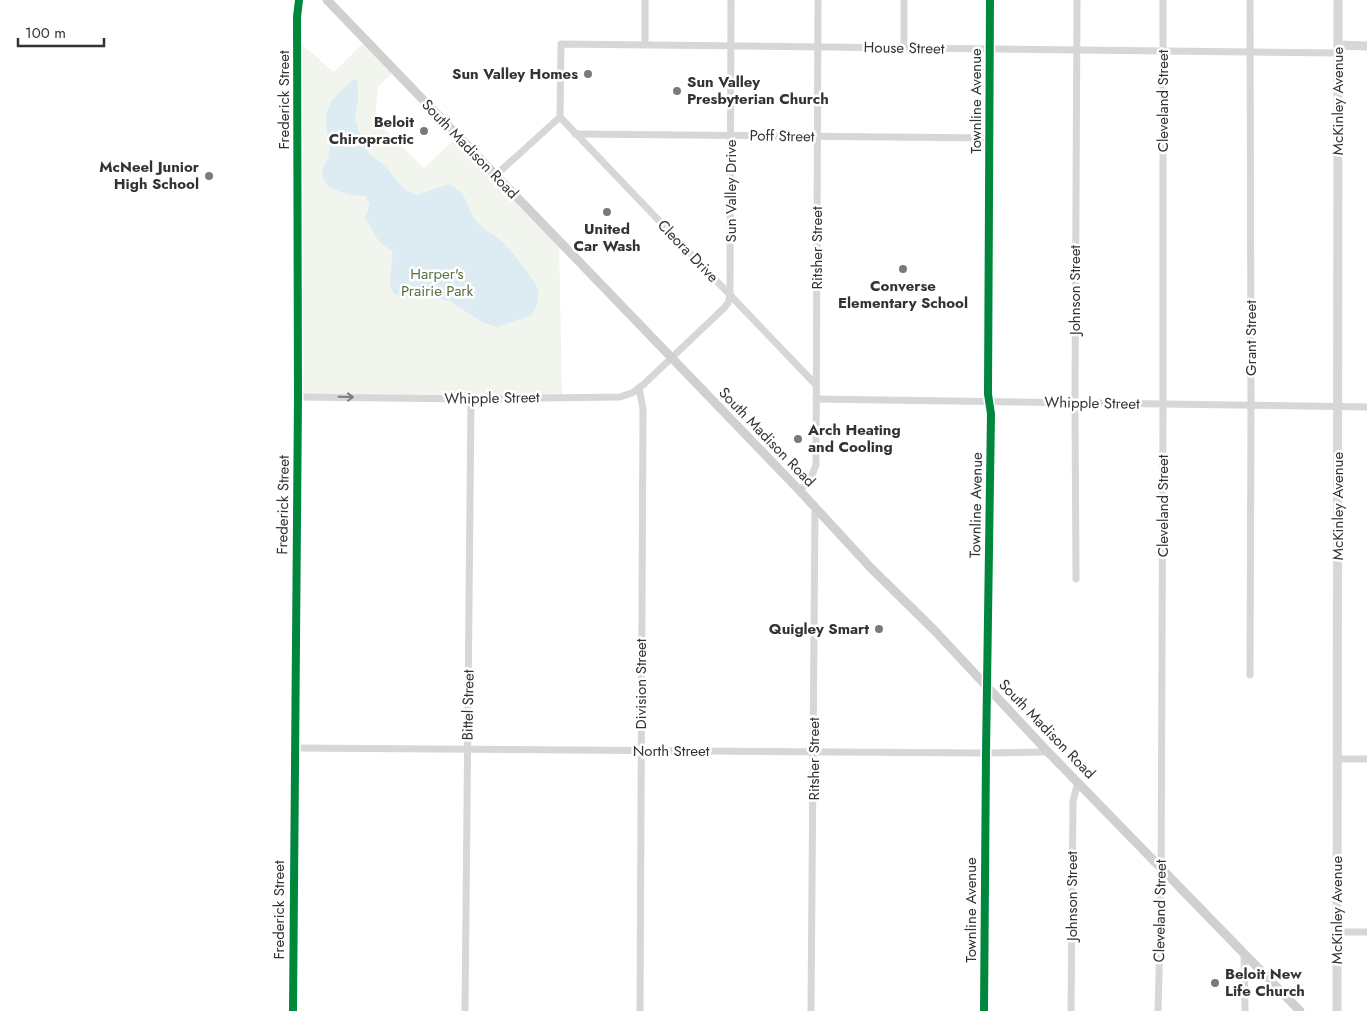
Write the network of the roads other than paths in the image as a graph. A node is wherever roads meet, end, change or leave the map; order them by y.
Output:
1 (299, 0) edge
2 (327, 0) edge
3 (645, 0) edge
4 (731, 0) edge
5 (818, 0) edge
6 (904, 0) edge
7 (990, 0) edge
8 (1077, 0) edge
9 (1163, 0) edge
10 (1250, 0) edge
11 (1338, 0) edge
12 (645, 44) junction
13 (730, 46) junction
14 (1367, 46) edge
15 (818, 47) junction
16 (904, 48) junction
17 (990, 49) junction
18 (1338, 49) junction
19 (1077, 50) junction
20 (1163, 51) junction
21 (1250, 52) junction
22 (560, 117) junction
23 (575, 134) junction
24 (731, 136) junction
25 (818, 136) junction
26 (990, 138) junction
27 (496, 175) junction
28 (730, 295) junction
29 (671, 357) junction
30 (816, 385) junction
31 (639, 388) junction
32 (298, 397) junction
33 (471, 399) junction
34 (816, 400) junction
35 (989, 402) junction
36 (1075, 403) junction
37 (1163, 404) junction
38 (1251, 406) junction
39 (1338, 407) junction
40 (1367, 407) edge
41 (800, 491) junction
42 (815, 508) junction
43 (1076, 579) dead end
44 (1250, 675) dead end
45 (987, 687) junction
46 (294, 748) junction
47 (468, 750) junction
48 (641, 750) junction
49 (814, 752) junction
50 (1048, 752) junction
51 (986, 753) junction
52 (1338, 759) junction
53 (1367, 759) edge
54 (1078, 782) junction
55 (1161, 867) junction
56 (1337, 932) junction
57 (1367, 932) edge
58 (1244, 954) junction
59 (293, 1011) edge
60 (465, 1011) edge
61 (640, 1011) edge
62 (812, 1011) edge
63 (984, 1011) edge
64 (1071, 1011) edge
65 (1158, 1011) edge
66 (1245, 1011) edge
67 (1300, 1011) edge
68 (1337, 1011) edge

1 - 32 street, Frederick Street
2 - 27 main road, South Madison Road
3 - 12 street
4 - 13 street, Sun Valley Drive
5 - 15 street, Ritsher Street
6 - 16 street
7 - 17 street, Townline Avenue
8 - 19 street, Johnson Street
9 - 20 street, Cleveland Street
10 - 21 street, Grant Street
11 - 18 street, McKinley Avenue
12 - 13 street, House Street
12 - 22 street, House Street
13 - 15 street, House Street
13 - 24 street, Sun Valley Drive
14 - 18 street, House Street
15 - 16 street, House Street
15 - 25 street, Ritsher Street
16 - 17 street, House Street
17 - 19 street, House Street
17 - 26 street, Townline Avenue
18 - 21 street, House Street
18 - 39 street, McKinley Avenue
19 - 20 street, House Street
19 - 36 street, Johnson Street
20 - 21 street, House Street
20 - 37 street, Cleveland Street
21 - 38 street, Grant Street
22 - 23 street, Cleora Drive
22 - 27 street
23 - 24 street, Poff Street
23 - 28 street, Cleora Drive
24 - 25 street, Poff Street
24 - 28 street, Sun Valley Drive
25 - 26 street, Poff Street
25 - 30 street, Ritsher Street
26 - 35 street, Townline Avenue
27 - 29 main road, South Madison Road
28 - 29 street
28 - 30 street, Cleora Drive
29 - 31 street, Whipple Street
29 - 41 main road, South Madison Road
30 - 34 street, Ritsher Street
31 - 33 street, Whipple Street
31 - 48 street, Division Street
32 -> 33 street, Whipple Street
32 - 46 street, Frederick Street
33 - 47 street, Bittel Street
34 - 35 street, Whipple Street
34 - 41 street, Ritsher Street
35 - 36 street, Whipple Street
35 - 45 street, Townline Avenue
36 - 37 street, Whipple Street
36 - 43 street, Johnson Street
37 - 38 street, Whipple Street
37 - 55 street, Cleveland Street
38 - 39 street, Whipple Street
38 - 44 street, Grant Street
39 - 40 street, Whipple Street
39 - 52 street, McKinley Avenue
41 - 42 main road, South Madison Road
42 - 45 main road, South Madison Road
42 - 49 street, Ritsher Street
45 - 50 main road, South Madison Road
45 - 51 street, Townline Avenue
46 - 47 street, North Street
46 - 59 street, Frederick Street
47 - 48 street, North Street
47 - 60 street, Bittel Street
48 - 49 street, North Street
48 - 61 street, Division Street
49 - 51 street, North Street
49 - 62 street, Ritsher Street
50 - 51 street, North Street
50 - 54 main road, South Madison Road
51 - 63 street, Townline Avenue
52 - 53 street
52 - 56 street, McKinley Avenue
54 - 55 main road, South Madison Road
54 - 64 street, Johnson Street
55 - 58 main road, South Madison Road
55 - 65 street, Cleveland Street
56 - 57 street
56 - 68 street, McKinley Avenue
58 - 66 street
58 - 67 main road, South Madison Road

